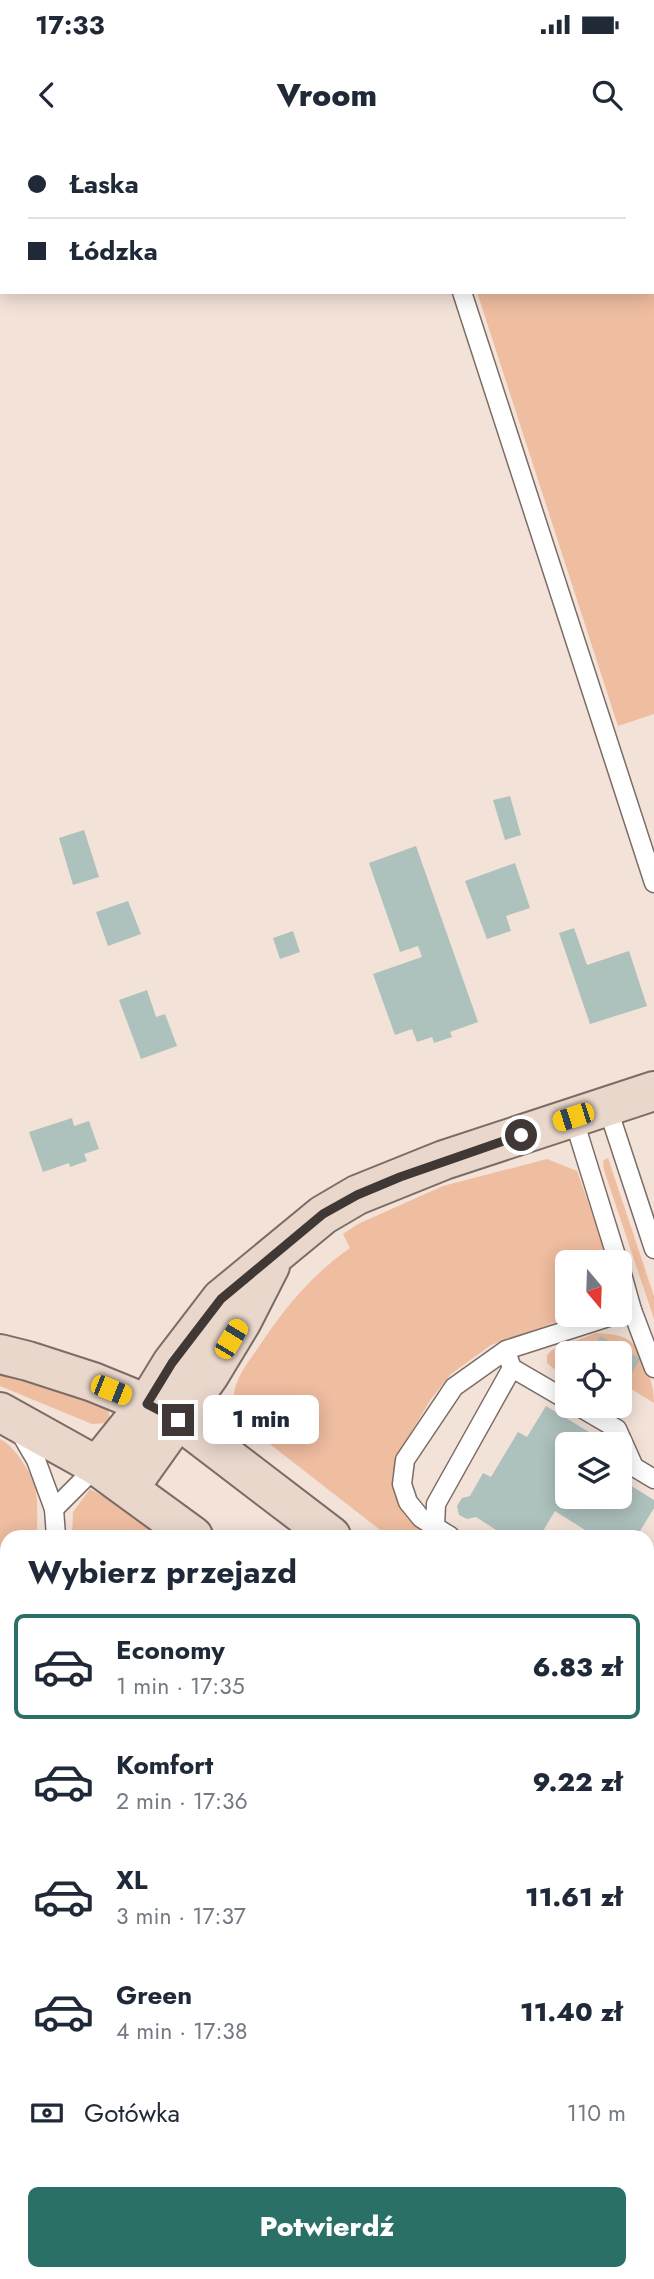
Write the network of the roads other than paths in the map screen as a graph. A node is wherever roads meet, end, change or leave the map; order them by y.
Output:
1 (463, 294) edge
2 (654, 883) edge
3 (654, 1091) edge
4 (590, 1112) junction
5 (654, 1249) edge
6 (616, 1250) edge
7 (577, 1327) edge
8 (631, 1327) edge
9 (506, 1350) junction
10 (0, 1354) edge
11 (512, 1368) junction
12 (654, 1368) edge
13 (555, 1393) edge
14 (163, 1412) junction
15 (6, 1415) edge
16 (598, 1418) edge
17 (97, 1466) junction
18 (654, 1479) edge
19 (129, 1489) junction
20 (54, 1508) junction
21 (56, 1530) edge
22 (185, 1530) edge
23 (323, 1530) edge
24 (440, 1530) edge
25 (442, 1530) edge

1 - 2 lane
3 - 4 street
4 - 5 lane
4 - 6 lane
4 - 14 street
7 - 9 lane
8 - 12 lane
9 - 11 lane
9 - 24 lane
10 - 14 street
11 - 13 lane
11 - 25 lane
14 - 17 street
14 - 19 street
14 - 23 street
15 - 17 street
15 - 20 lane
16 - 18 lane
17 - 19 street
17 - 20 lane
19 - 22 street
20 - 21 lane

